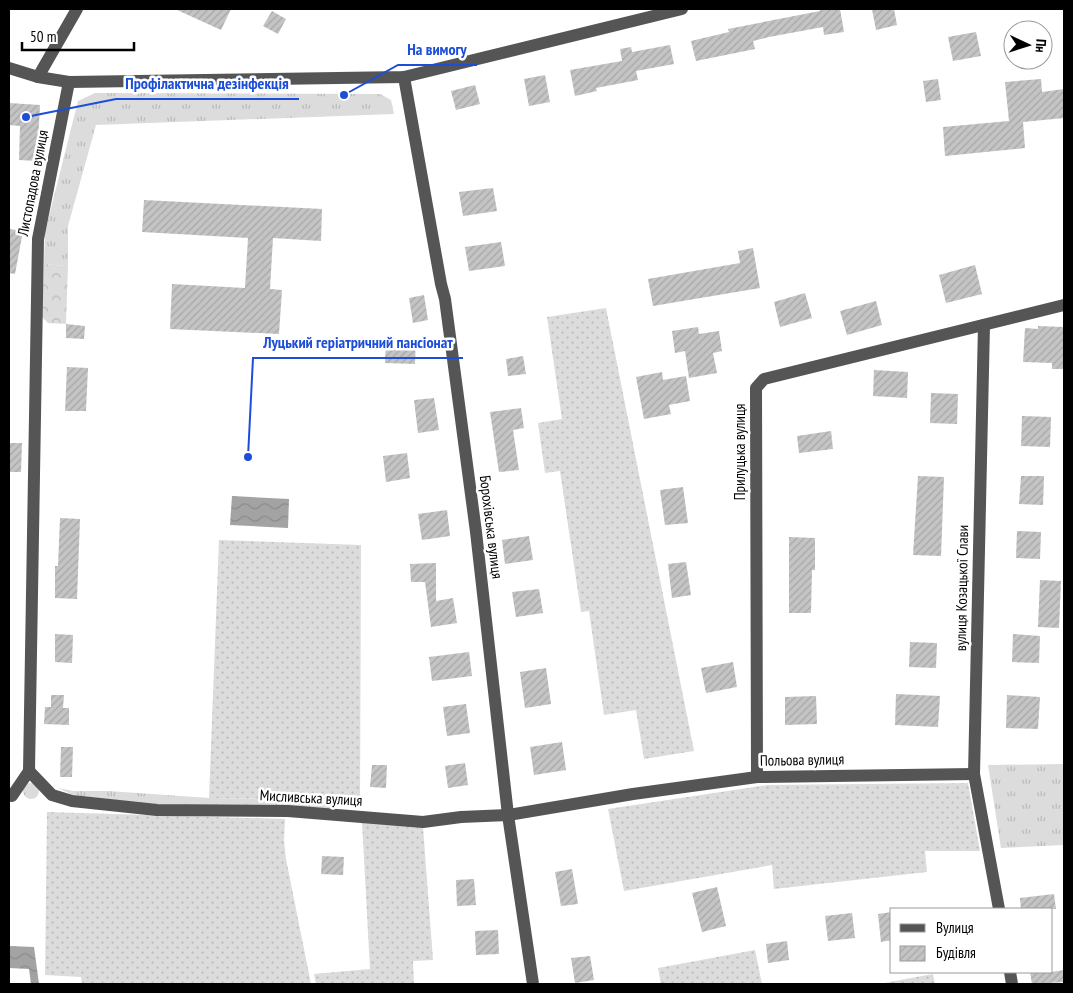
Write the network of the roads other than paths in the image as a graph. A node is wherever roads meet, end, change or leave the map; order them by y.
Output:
1 (76, 9) edge
2 (682, 9) edge
3 (9, 68) edge
4 (38, 77) junction
5 (404, 77) junction
6 (69, 82) junction
7 (1064, 305) edge
8 (984, 325) junction
9 (29, 771) junction
10 (974, 774) junction
11 (757, 777) junction
12 (633, 794) joint
13 (9, 795) edge
14 (508, 815) junction
15 (999, 908) edge
16 (533, 984) edge

1 - 4 street
2 - 5 street
3 - 4 street
4 - 6 street
5 - 6 street
5 - 14 street, Борохівська вулиця
6 - 9 street, Листопадова вулиця
7 - 8 street, Прилуцька вулиця
8 - 10 street, вулиця Козацької Слави
8 - 11 street, Прилуцька вулиця
9 - 13 street
9 - 14 street, Мисливська вулиця
10 - 11 street, Польова вулиця
10 - 15 street, вулиця Козацької Слави
11 - 12 street, Польова вулиця
12 - 14 street, Мисливська вулиця
14 - 16 street, Борохівська вулиця

